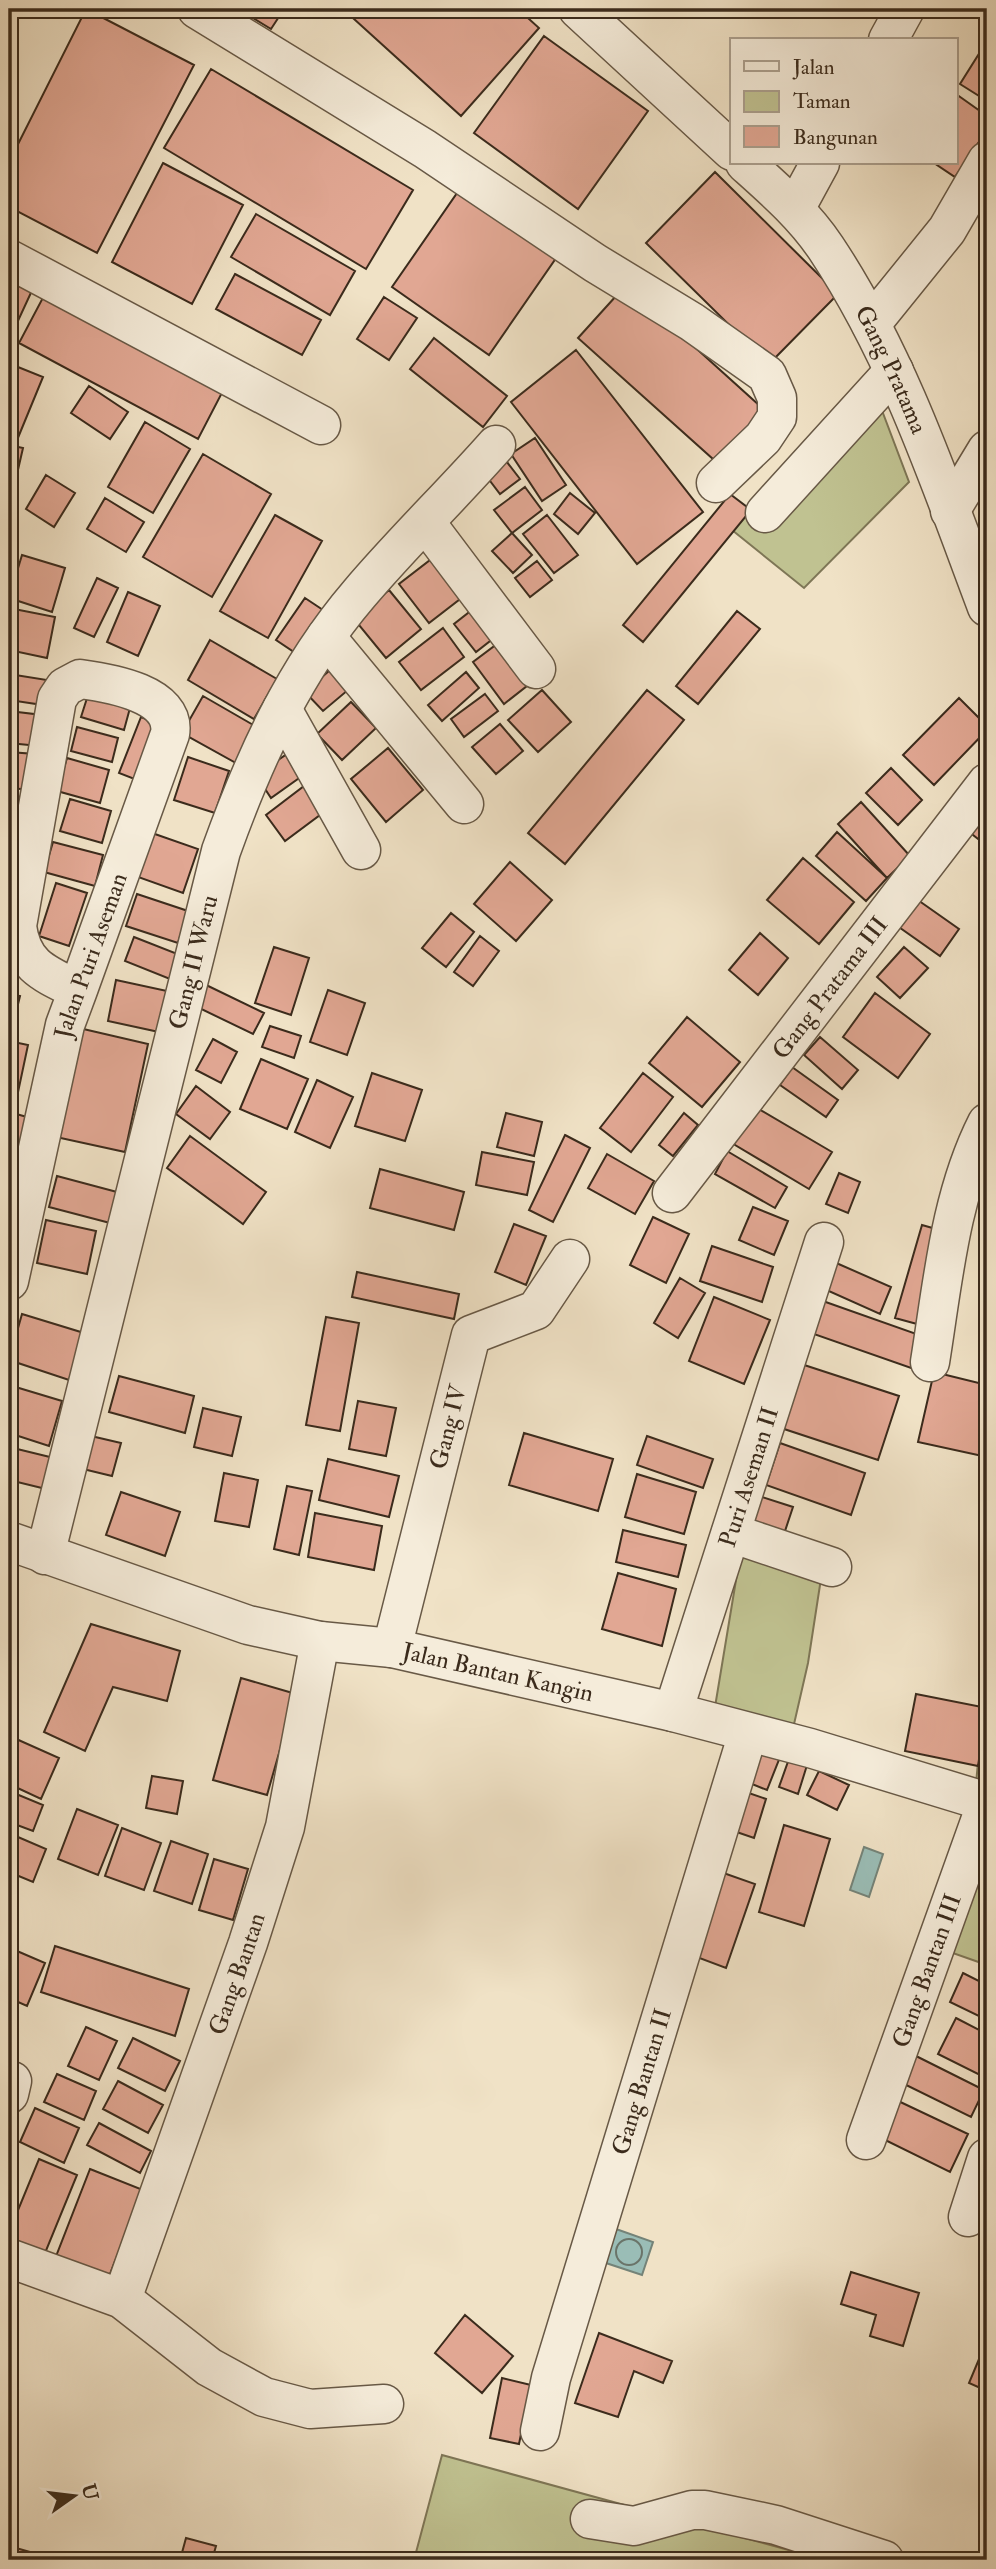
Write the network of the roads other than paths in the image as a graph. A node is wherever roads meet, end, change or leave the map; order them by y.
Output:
1 (197, 9) edge
2 (578, 9) edge
3 (905, 9) edge
4 (889, 38) edge
5 (730, 149) edge
6 (987, 161) edge
7 (746, 164) edge
8 (819, 164) edge
9 (795, 209) junction
10 (9, 260) edge
11 (871, 324) junction
12 (894, 371) junction
13 (321, 425) dead end
14 (496, 445) dead end
15 (987, 450) edge
16 (716, 483) dead end
17 (950, 510) junction
18 (765, 513) dead end
19 (426, 523) junction
20 (987, 607) edge
21 (326, 637) junction
22 (536, 670) dead end
23 (282, 709) junction
24 (987, 783) edge
25 (464, 804) dead end
26 (361, 850) dead end
27 (78, 990) junction
28 (987, 1123) edge
29 (672, 1193) dead end
30 (824, 1242) dead end
31 (570, 1259) dead end
32 (9, 1281) edge
33 (930, 1362) dead end
34 (732, 1533) junction
35 (9, 1541) edge
36 (46, 1555) junction
37 (832, 1567) dead end
38 (320, 1641) junction
39 (392, 1648) junction
40 (673, 1712) junction
41 (748, 1733) junction
42 (987, 1802) edge
43 (866, 2140) dead end
44 (987, 2158) edge
45 (968, 2217) dead end
46 (9, 2258) edge
47 (122, 2299) junction
48 (384, 2404) dead end
49 (540, 2431) dead end
50 (590, 2519) dead end
51 (884, 2560) edge

1 - 16 street
2 - 5 street
3 - 4 street
6 - 11 street
7 - 9 street, Gang Pratama
8 - 9 street
9 - 11 street, Gang Pratama
10 - 13 street
11 - 12 street, Gang Pratama
12 - 17 street, Gang Pratama
12 - 18 street
14 - 19 street, Gang II Waru
15 - 17 street
17 - 20 street, Gang Pratama
19 - 21 street, Gang II Waru
19 - 22 street
21 - 23 street, Gang II Waru
21 - 25 street
23 - 26 street
23 - 36 street, Gang II Waru
24 - 29 street, Gang Pratama III
27 - 27 street, Jalan Puri Aseman
27 - 32 street, Jalan Puri Aseman
28 - 33 street
30 - 34 street, Puri Aseman II
31 - 39 street, Gang IV
34 - 37 street
34 - 40 street, Puri Aseman II
35 - 36 street, Jalan Bantan Kangin
36 - 38 street, Jalan Bantan Kangin
38 - 39 street, Jalan Bantan Kangin
38 - 47 street, Gang Bantan
39 - 40 street, Jalan Bantan Kangin
40 - 41 street, Jalan Bantan Kangin
41 - 42 street, Jalan Bantan Kangin
41 - 49 street, Gang Bantan II
42 - 43 street, Gang Bantan III
44 - 45 street
46 - 47 street
47 - 48 street
50 - 51 street

